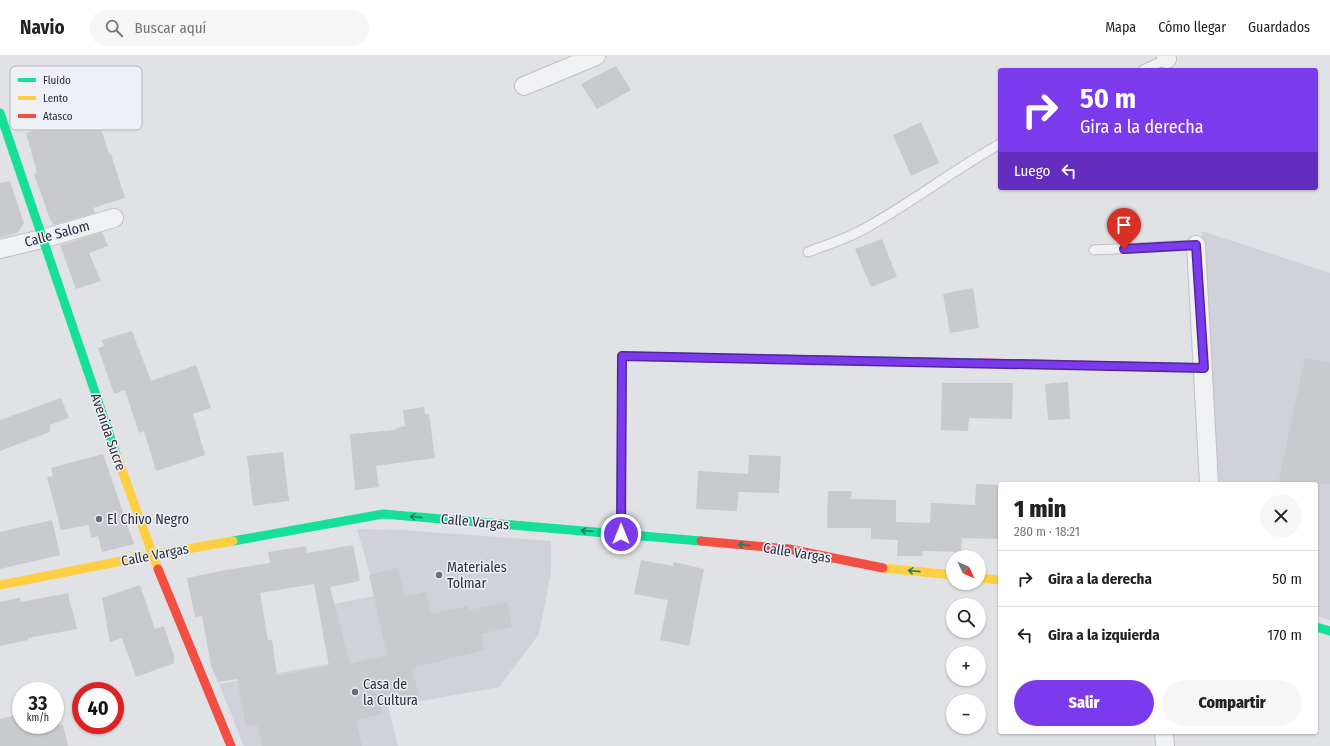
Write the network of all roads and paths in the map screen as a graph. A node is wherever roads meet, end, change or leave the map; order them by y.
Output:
1 (596, 56) edge
2 (1167, 58) edge
3 (1147, 68) edge
4 (524, 86) dead end
5 (0, 112) edge
6 (998, 145) edge
7 (114, 218) dead end
8 (42, 239) junction
9 (1196, 245) joint
10 (0, 249) edge
11 (1094, 250) dead end
12 (808, 252) dead end
13 (1204, 368) junction
14 (1209, 482) edge
15 (621, 534) junction
16 (152, 555) junction
17 (946, 574) edge
18 (986, 579) edge
19 (998, 580) edge
20 (0, 585) edge
21 (1318, 628) edge
22 (1330, 631) edge
23 (1164, 734) edge
24 (231, 746) edge
25 (1165, 746) edge

1 - 4 street
2 - 3 lane
5 - 8 street, Avenida Sucre
6 - 12 lane
7 - 8 street, Calle Salom
8 - 10 street, Calle Salom
8 - 16 street, Avenida Sucre
9 - 11 lane
9 - 13 street
13 - 14 street
13 - 15 street
15 -> 16 street, Calle Vargas
17 -> 15 street, Calle Vargas
16 - 20 street, Calle Vargas
16 - 24 street, Avenida Sucre
18 - 19 street
21 - 22 street
23 - 25 street

